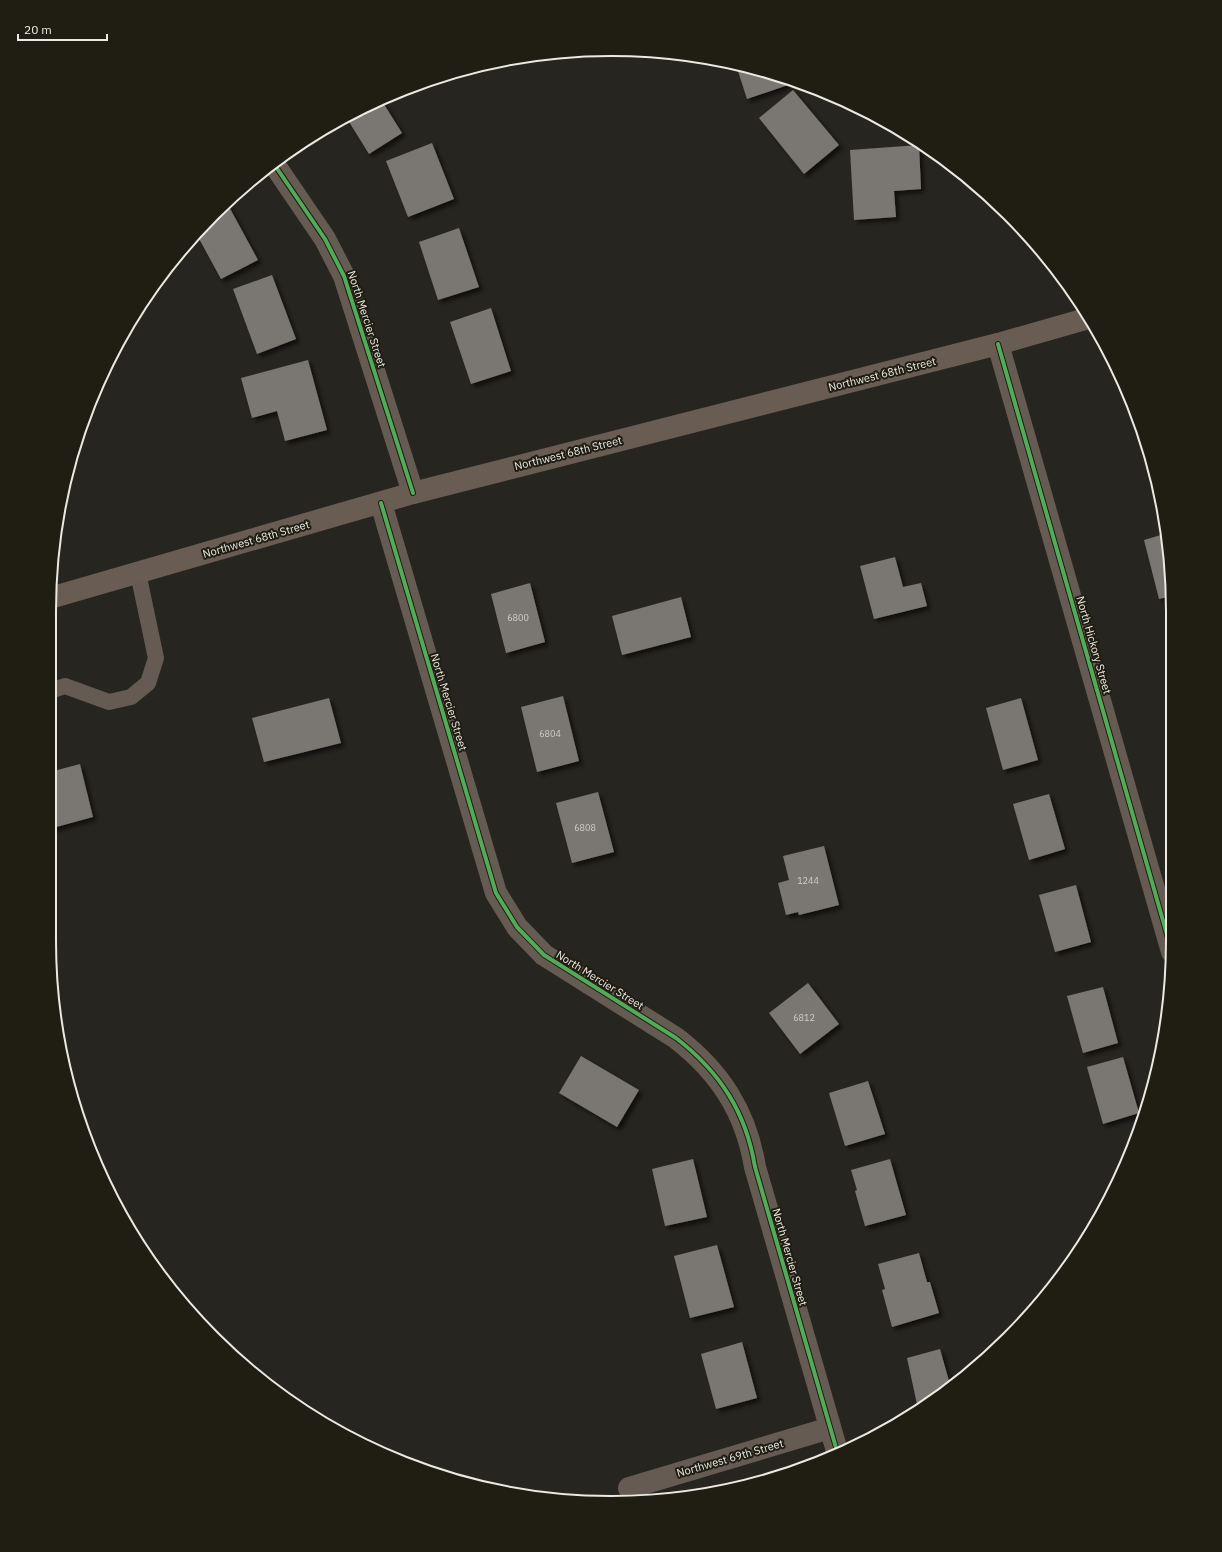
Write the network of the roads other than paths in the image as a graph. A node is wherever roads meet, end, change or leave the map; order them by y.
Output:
1 (277, 168) edge
2 (1083, 320) edge
3 (998, 344) junction
4 (413, 493) junction
5 (381, 502) junction
6 (138, 573) junction
7 (56, 596) edge
8 (56, 689) edge
9 (1166, 931) edge
10 (830, 1428) junction
11 (836, 1448) edge
12 (629, 1488) dead end

1 - 4 street, North Mercier Street
2 - 3 main road, Northwest 68th Street
3 - 4 main road, Northwest 68th Street
3 - 9 street, North Hickory Street
4 - 5 main road, Northwest 68th Street
5 - 6 main road, Northwest 68th Street
5 - 10 street, North Mercier Street
6 - 7 main road, Northwest 68th Street
6 - 8 lane
10 - 11 street, North Mercier Street
10 - 12 street, Northwest 69th Street

